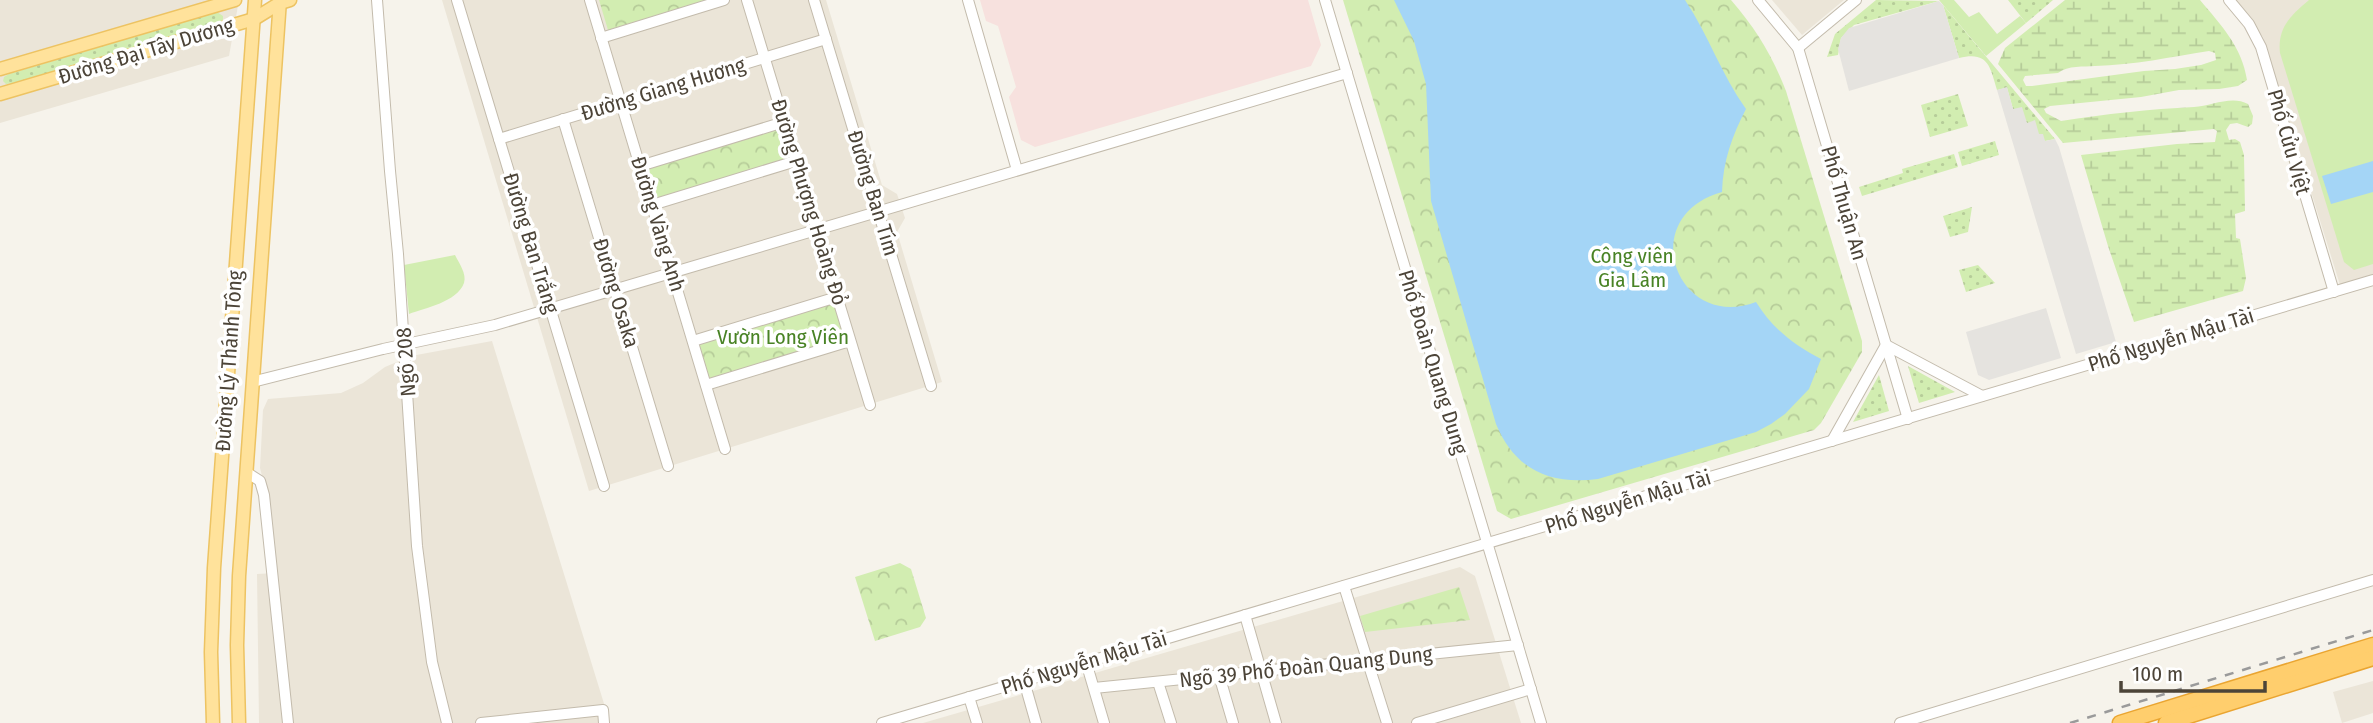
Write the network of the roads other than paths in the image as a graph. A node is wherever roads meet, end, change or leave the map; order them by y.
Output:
1 (235, 0) edge
2 (255, 0) edge
3 (377, 0) edge
4 (457, 0) edge
5 (590, 0) edge
6 (724, 0) edge
7 (747, 0) edge
8 (814, 0) edge
9 (968, 0) edge
10 (1325, 0) edge
11 (1758, 0) edge
12 (2230, 0) edge
13 (280, 1) edge
14 (1853, 1) edge
15 (254, 19) junction
16 (601, 37) junction
17 (826, 39) junction
18 (1798, 48) junction
19 (765, 58) junction
20 (0, 69) edge
21 (1347, 73) junction
22 (0, 94) edge
23 (621, 102) junction
24 (563, 119) junction
25 (784, 122) junction
26 (499, 139) junction
27 (796, 161) junction
28 (640, 166) junction
29 (1017, 170) junction
30 (652, 205) junction
31 (879, 213) junction
32 (817, 231) junction
33 (673, 273) junction
34 (2373, 281) edge
35 (615, 290) junction
36 (2334, 292) junction
37 (837, 298) junction
38 (551, 309) junction
39 (693, 341) junction
40 (850, 341) junction
41 (404, 344) junction
42 (1886, 345) junction
43 (252, 382) junction
44 (706, 385) junction
45 (931, 386) dead end
46 (1983, 396) junction
47 (870, 405) dead end
48 (1908, 419) junction
49 (1832, 441) junction
50 (726, 449) dead end
51 (668, 466) dead end
52 (246, 471) junction
53 (604, 486) dead end
54 (1488, 543) junction
55 (240, 561) junction
56 (215, 562) junction
57 (2373, 580) edge
58 (1344, 586) junction
59 (1245, 615) junction
60 (1518, 645) junction
61 (2373, 645) edge
62 (2373, 658) edge
63 (1367, 660) junction
64 (1086, 663) junction
65 (2332, 664) junction
66 (1261, 671) junction
67 (1219, 675) junction
68 (1024, 681) junction
69 (1158, 682) junction
70 (1094, 688) junction
71 (1531, 689) junction
72 (969, 697) junction
73 (1446, 719) edge
74 (214, 723) edge
75 (239, 723) edge
76 (288, 723) edge
77 (447, 723) edge
78 (481, 723) edge
79 (604, 723) edge
80 (882, 723) edge
81 (977, 723) edge
82 (1037, 723) edge
83 (1104, 723) edge
84 (1171, 723) edge
85 (1233, 723) edge
86 (1276, 723) edge
87 (1387, 723) edge
88 (1416, 723) edge
89 (1541, 723) edge
90 (1900, 723) edge
91 (2120, 723) edge
92 (2166, 723) edge

1 - 20 main road, Đường Đại Tây Dương
2 - 15 main road, Đường Lý Thánh Tông
3 - 41 street, Ngõ 208
4 - 26 street, Đường Ban Trắng
5 - 16 street, Đường Vàng Anh
6 - 16 street
7 - 19 street, Đường Phượng Hoàng Đỏ
8 - 17 street, Đường Ban Tím
9 - 29 street
10 - 21 street, Phố Đoàn Quang Dung
11 - 18 street, Phố Thuận An
12 - 36 street, Phố Cửu Việt
13 - 15 main road, Đường Đại Tây Dương
13 - 43 main road, Đường Lý Thánh Tông
14 - 18 street
15 - 22 main road, Đường Đại Tây Dương
15 - 56 main road, Đường Lý Thánh Tông
16 - 23 street, Đường Vàng Anh
17 - 19 street, Đường Giang Hương
17 - 31 street, Đường Ban Tím
18 - 42 street, Phố Thuận An
19 - 23 street, Đường Giang Hương
19 - 25 street, Đường Phượng Hoàng Đỏ
21 - 29 street
21 - 54 street, Phố Đoàn Quang Dung
23 - 24 street, Đường Giang Hương
23 - 28 street, Đường Vàng Anh
24 - 26 street, Đường Giang Hương
24 - 35 street, Đường Osaka
25 - 27 street, Đường Phượng Hoàng Đỏ
25 - 28 street
26 - 38 street, Đường Ban Trắng
27 - 30 street
27 - 32 street, Đường Phượng Hoàng Đỏ
28 - 30 street, Đường Vàng Anh
29 - 31 street
30 - 33 street, Đường Vàng Anh
31 - 32 street
31 - 45 street, Đường Ban Tím
32 - 33 street
32 - 37 street, Đường Phượng Hoàng Đỏ
33 - 35 street
33 - 39 street, Đường Vàng Anh
34 - 36 street, Phố Nguyễn Mậu Tài
35 - 38 street
35 - 51 street, Đường Osaka
36 - 46 street, Phố Nguyễn Mậu Tài
37 - 39 street
37 - 40 street, Đường Phượng Hoàng Đỏ
38 - 41 street
38 - 53 street, Đường Ban Trắng
39 - 44 street, Đường Vàng Anh
40 - 44 street
40 - 47 street, Đường Phượng Hoàng Đỏ
41 - 43 street
41 - 77 street, Ngõ 208
42 - 46 street
42 - 48 street, Phố Thuận An
42 - 49 street
43 - 52 main road, Đường Lý Thánh Tông
44 - 50 street, Đường Vàng Anh
46 - 48 street, Phố Nguyễn Mậu Tài
48 - 49 street, Phố Nguyễn Mậu Tài
49 - 54 street, Phố Nguyễn Mậu Tài
52 - 55 main road, Đường Lý Thánh Tông
52 - 76 street
54 - 58 street, Phố Nguyễn Mậu Tài
54 - 60 street, Phố Đoàn Quang Dung
55 - 56 main road
55 - 75 main road, Đường Lý Thánh Tông
56 - 74 main road, Đường Lý Thánh Tông
57 - 90 street
58 - 59 street, Phố Nguyễn Mậu Tài
58 - 63 street
59 - 64 street, Phố Nguyễn Mậu Tài
59 - 66 street
60 - 63 street, Ngõ 39 Phố Đoàn Quang Dung
60 - 71 street, Phố Đoàn Quang Dung
61 - 65 highway
62 - 65 highway
63 - 66 street, Ngõ 39 Phố Đoàn Quang Dung
63 - 87 street
64 - 68 street, Phố Nguyễn Mậu Tài
64 - 70 street
65 - 91 highway
65 - 92 highway
66 - 67 street, Ngõ 39 Phố Đoàn Quang Dung
66 - 86 street
67 - 69 street, Ngõ 39 Phố Đoàn Quang Dung
67 - 85 street
68 - 72 street, Phố Nguyễn Mậu Tài
68 - 82 street
69 - 70 street, Ngõ 39 Phố Đoàn Quang Dung
69 - 84 street
70 - 83 street
71 - 73 street
71 - 89 street, Phố Đoàn Quang Dung
72 - 80 street, Phố Nguyễn Mậu Tài
72 - 81 street
73 - 88 street
78 - 79 street

